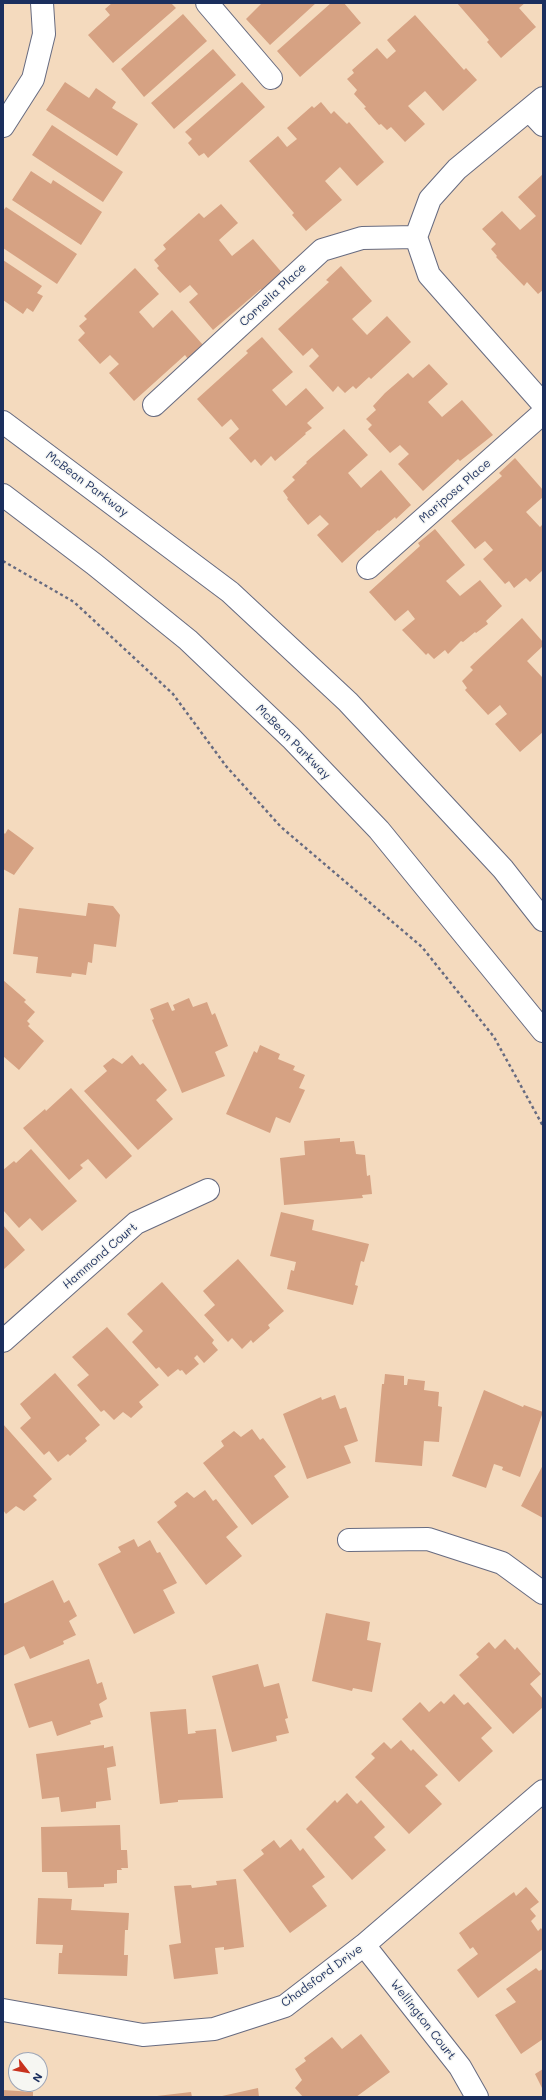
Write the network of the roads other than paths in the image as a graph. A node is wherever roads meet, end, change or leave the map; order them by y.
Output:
1 (42, 3) edge
2 (207, 3) edge
3 (271, 78) dead end
4 (538, 111) edge
5 (3, 126) edge
6 (416, 237) junction
7 (543, 404) edge
8 (154, 405) dead end
9 (543, 413) edge
10 (3, 422) edge
11 (3, 495) edge
12 (368, 568) dead end
13 (543, 920) edge
14 (543, 1031) edge
15 (208, 1190) dead end
16 (3, 1341) edge
17 (349, 1540) dead end
18 (543, 1593) edge
19 (543, 1791) edge
20 (364, 1946) junction
21 (3, 2010) edge
22 (477, 2097) edge

1 - 5 street
2 - 3 street
4 - 6 street
6 - 7 street
6 - 8 street, Cornelia Place
9 - 12 street, Mariposa Place
10 - 13 street, McBean Parkway
11 - 14 street, McBean Parkway
15 - 16 street, Hammond Court
17 - 18 street
19 - 20 street, Chadsford Drive
20 - 21 street, Chadsford Drive
20 - 22 street, Wellington Court

